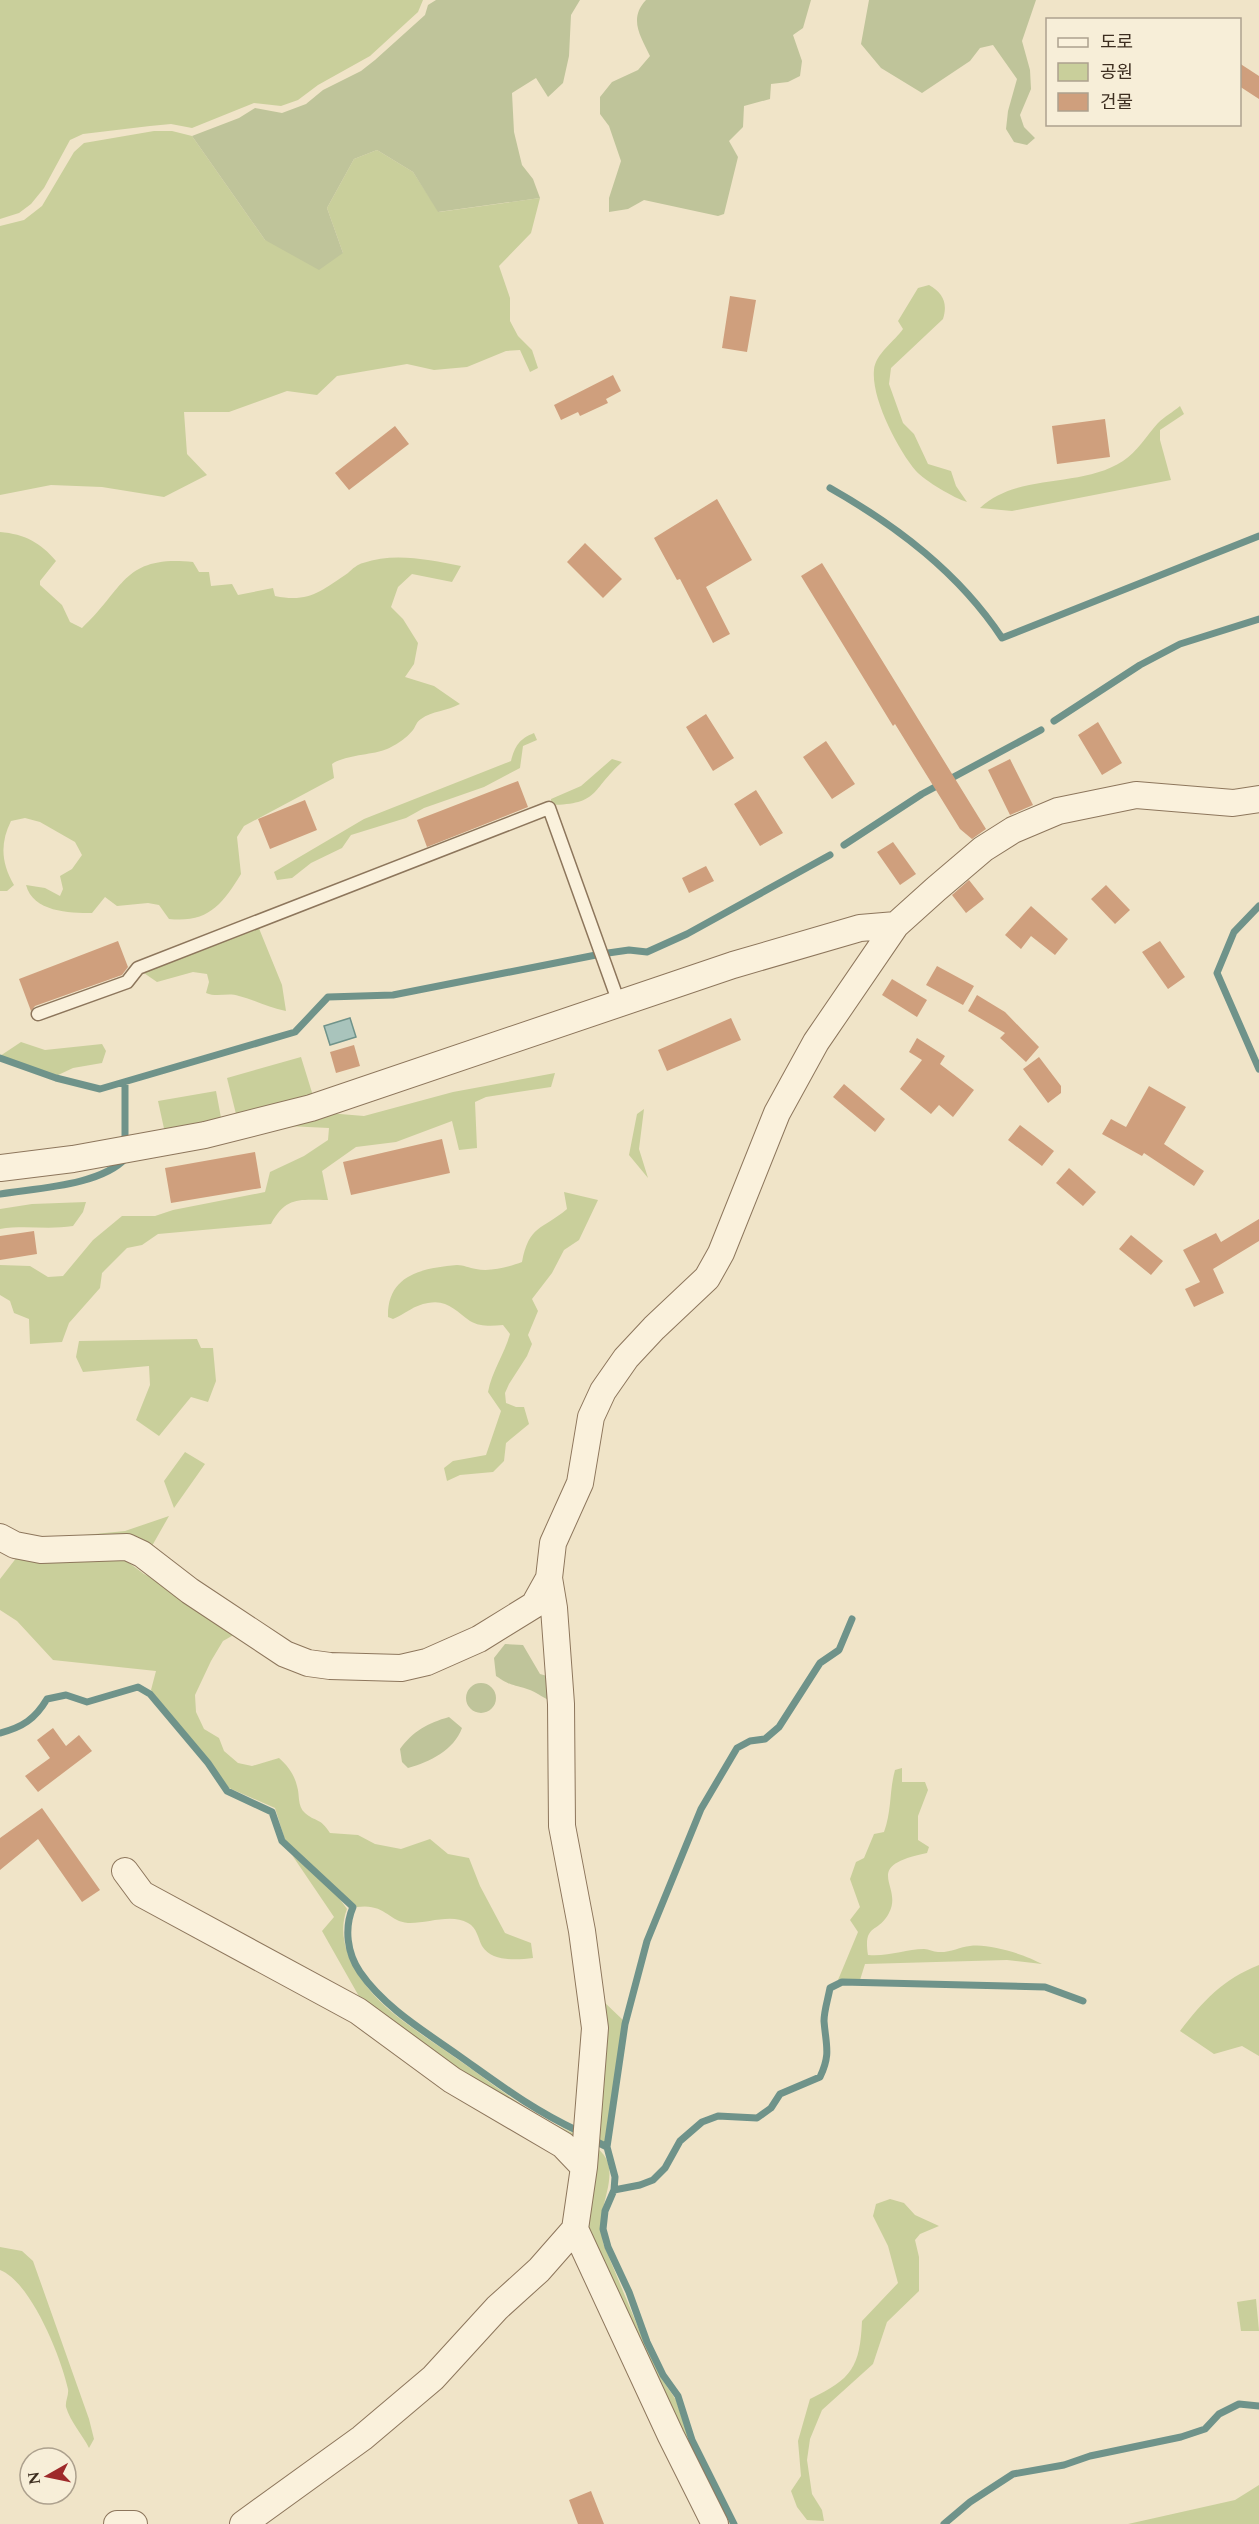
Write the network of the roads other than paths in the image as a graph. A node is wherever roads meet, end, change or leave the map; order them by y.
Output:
1 (1259, 799) edge
2 (896, 925) junction
3 (619, 1003) junction
4 (38, 1014) dead end
5 (0, 1168) edge
6 (0, 1537) edge
7 (549, 1578) junction
8 (125, 1871) dead end
9 (584, 2167) junction
10 (575, 2229) junction
11 (117, 2524) edge
12 (134, 2524) edge
13 (243, 2524) edge
14 (716, 2524) edge

1 - 2 street
2 - 3 street
2 - 7 street
3 - 4 lane
3 - 5 street
6 - 7 street
7 - 9 street
8 - 9 street
9 - 10 street
10 - 13 street
10 - 14 street
11 - 12 street

